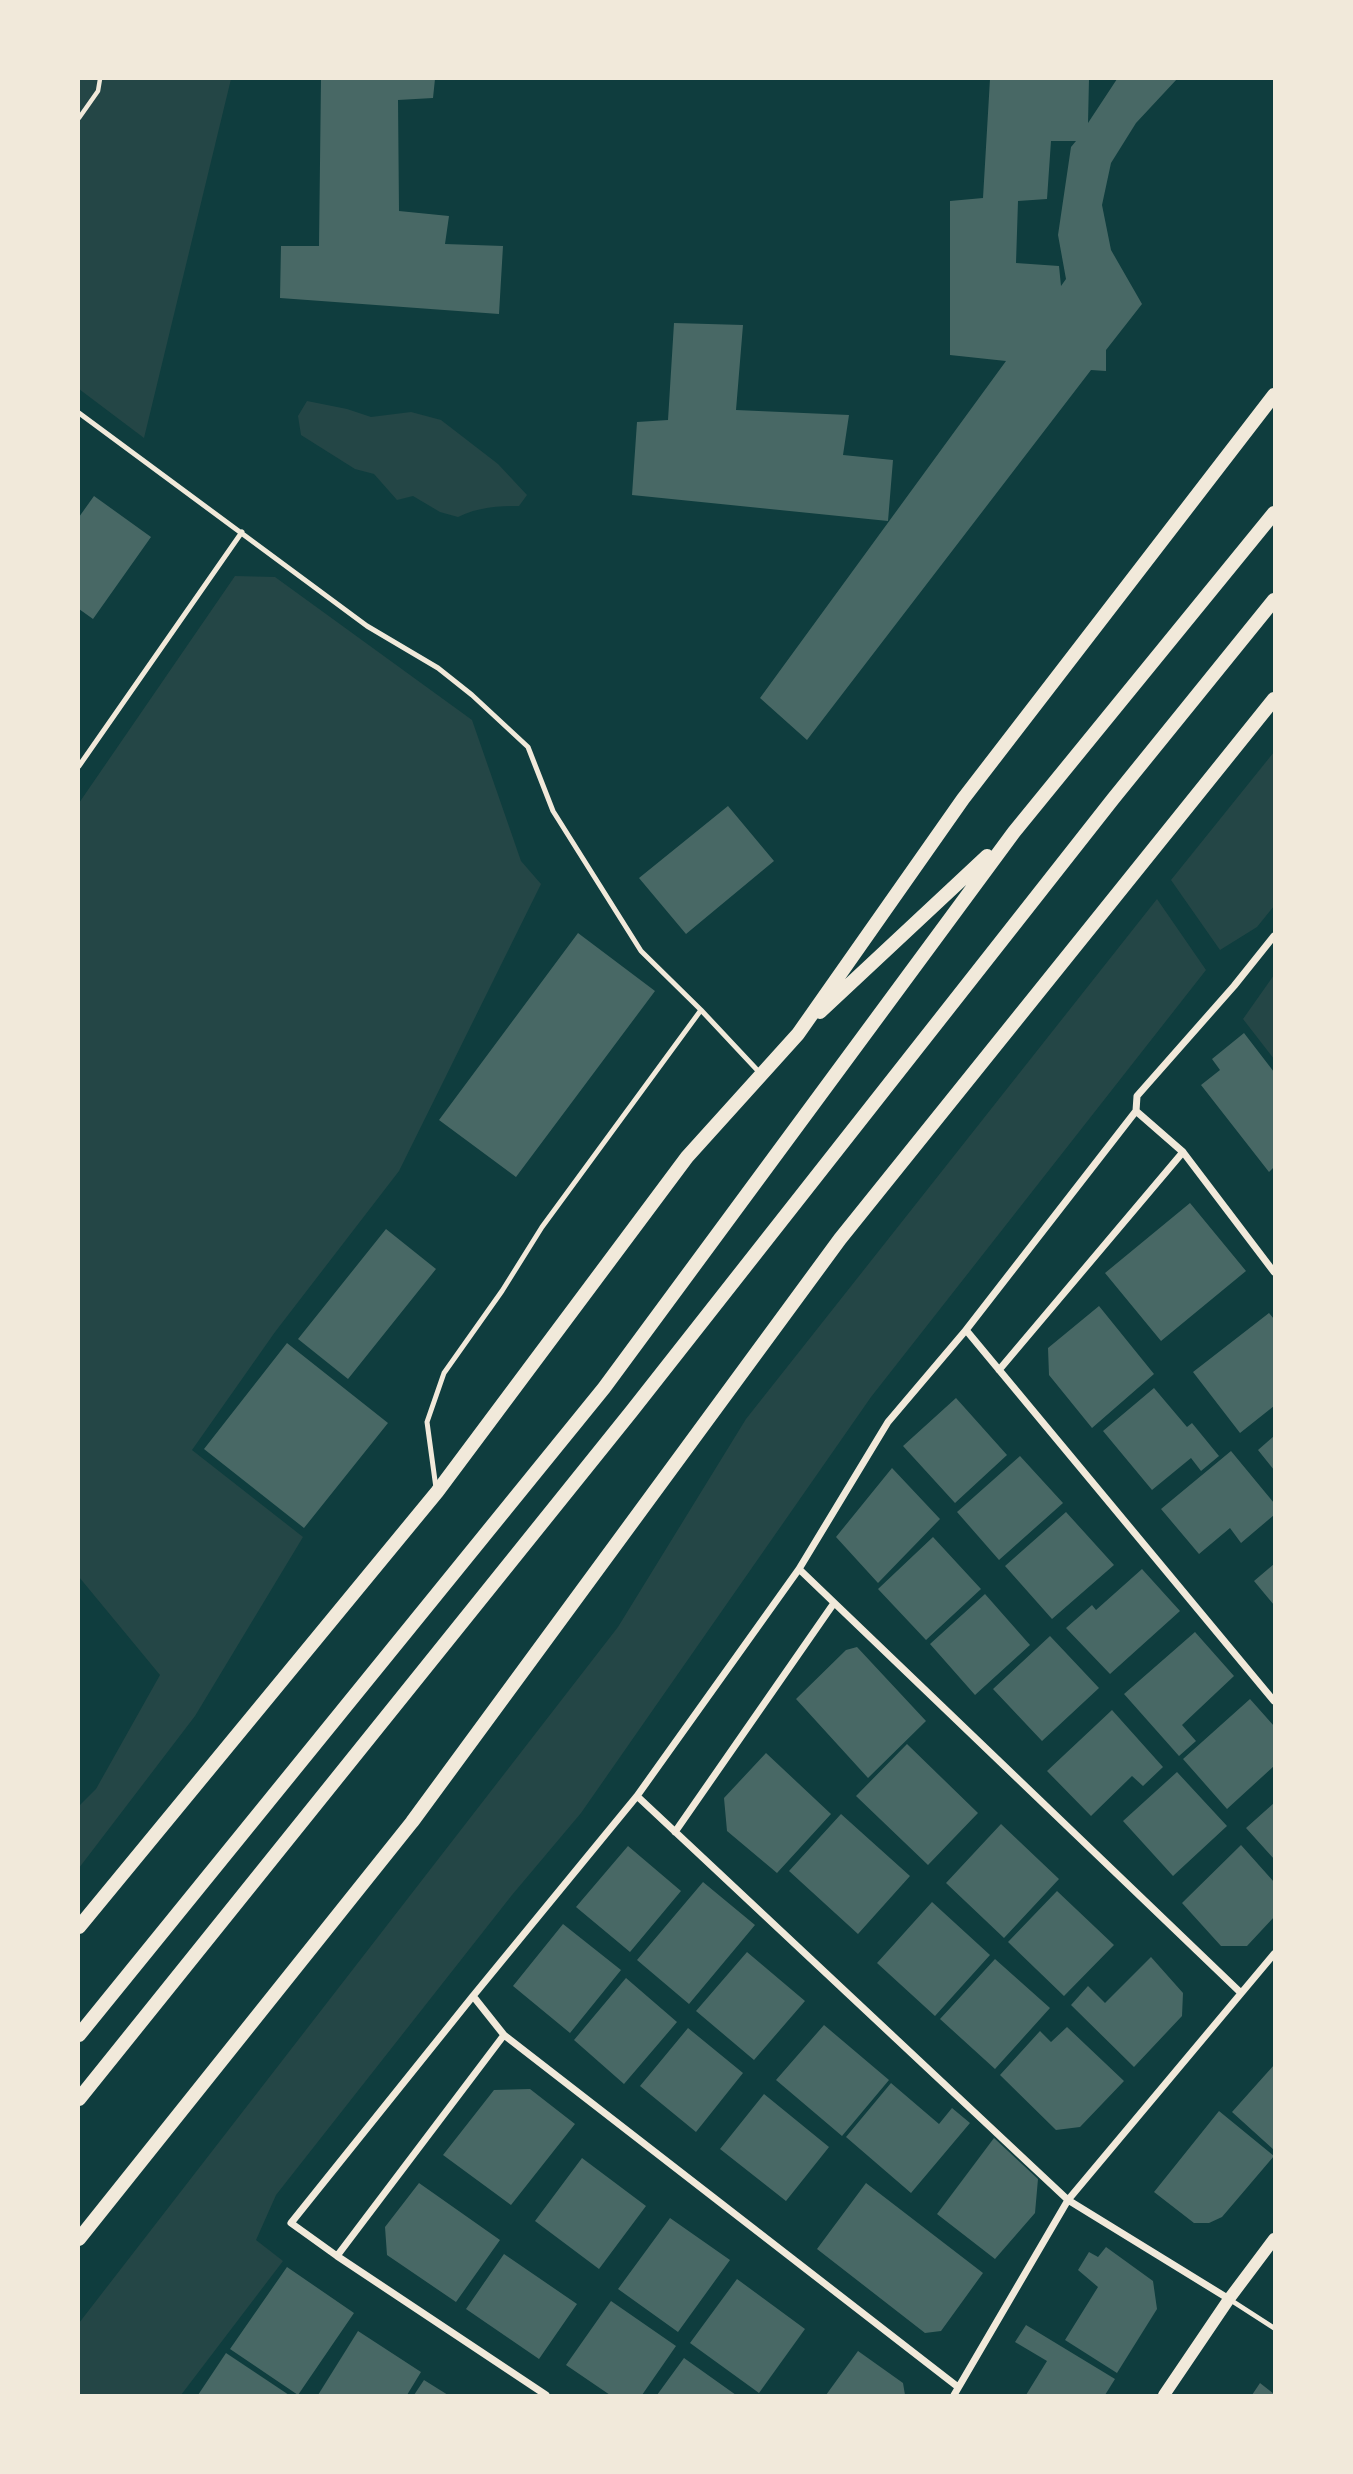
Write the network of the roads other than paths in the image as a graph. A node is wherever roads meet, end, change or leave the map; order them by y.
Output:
1 (1274, 395) edge
2 (79, 413) edge
3 (1274, 513) edge
4 (242, 532) junction
5 (1274, 600) edge
6 (1274, 699) edge
7 (79, 766) edge
8 (1014, 832) junction
9 (1274, 936) edge
10 (701, 1010) junction
11 (798, 1034) junction
12 (760, 1073) junction
13 (1136, 1111) junction
14 (1184, 1153) junction
15 (1274, 1272) edge
16 (966, 1330) junction
17 (999, 1370) junction
18 (437, 1492) junction
19 (799, 1569) junction
20 (834, 1603) junction
21 (1274, 1701) edge
22 (637, 1796) junction
23 (675, 1832) junction
24 (79, 1927) edge
25 (1274, 1954) edge
26 (1241, 1993) junction
27 (472, 1996) junction
28 (79, 2035) edge
29 (504, 2035) junction
30 (79, 2099) edge
31 (1069, 2200) junction
32 (79, 2239) edge
33 (1274, 2239) edge
34 (337, 2256) junction
35 (1229, 2299) junction
36 (1274, 2328) edge
37 (958, 2387) junction
38 (546, 2395) edge
39 (954, 2395) edge
40 (1164, 2395) edge

1 - 11 main road
2 - 4 lane
3 - 8 main road
4 - 7 lane
4 - 10 lane
5 - 30 main road
6 - 32 main road
8 - 11 main road
8 - 28 main road
9 - 13 street
10 - 12 lane
10 - 18 lane
11 - 12 main road
12 - 18 main road
13 - 14 street
13 - 16 street
14 - 15 street
14 - 17 street
16 - 17 street
16 - 19 street
17 - 21 street
18 - 24 main road
19 - 20 street
19 - 22 street
20 - 23 street
20 - 26 street
22 - 23 street
22 - 27 street
23 - 31 street
25 - 26 street
26 - 31 street
27 - 29 street
27 - 34 street
29 - 34 street
29 - 37 street
31 - 35 street
31 - 37 street
33 - 35 street
34 - 38 street
35 - 36 lane
35 - 40 street
37 - 39 street

